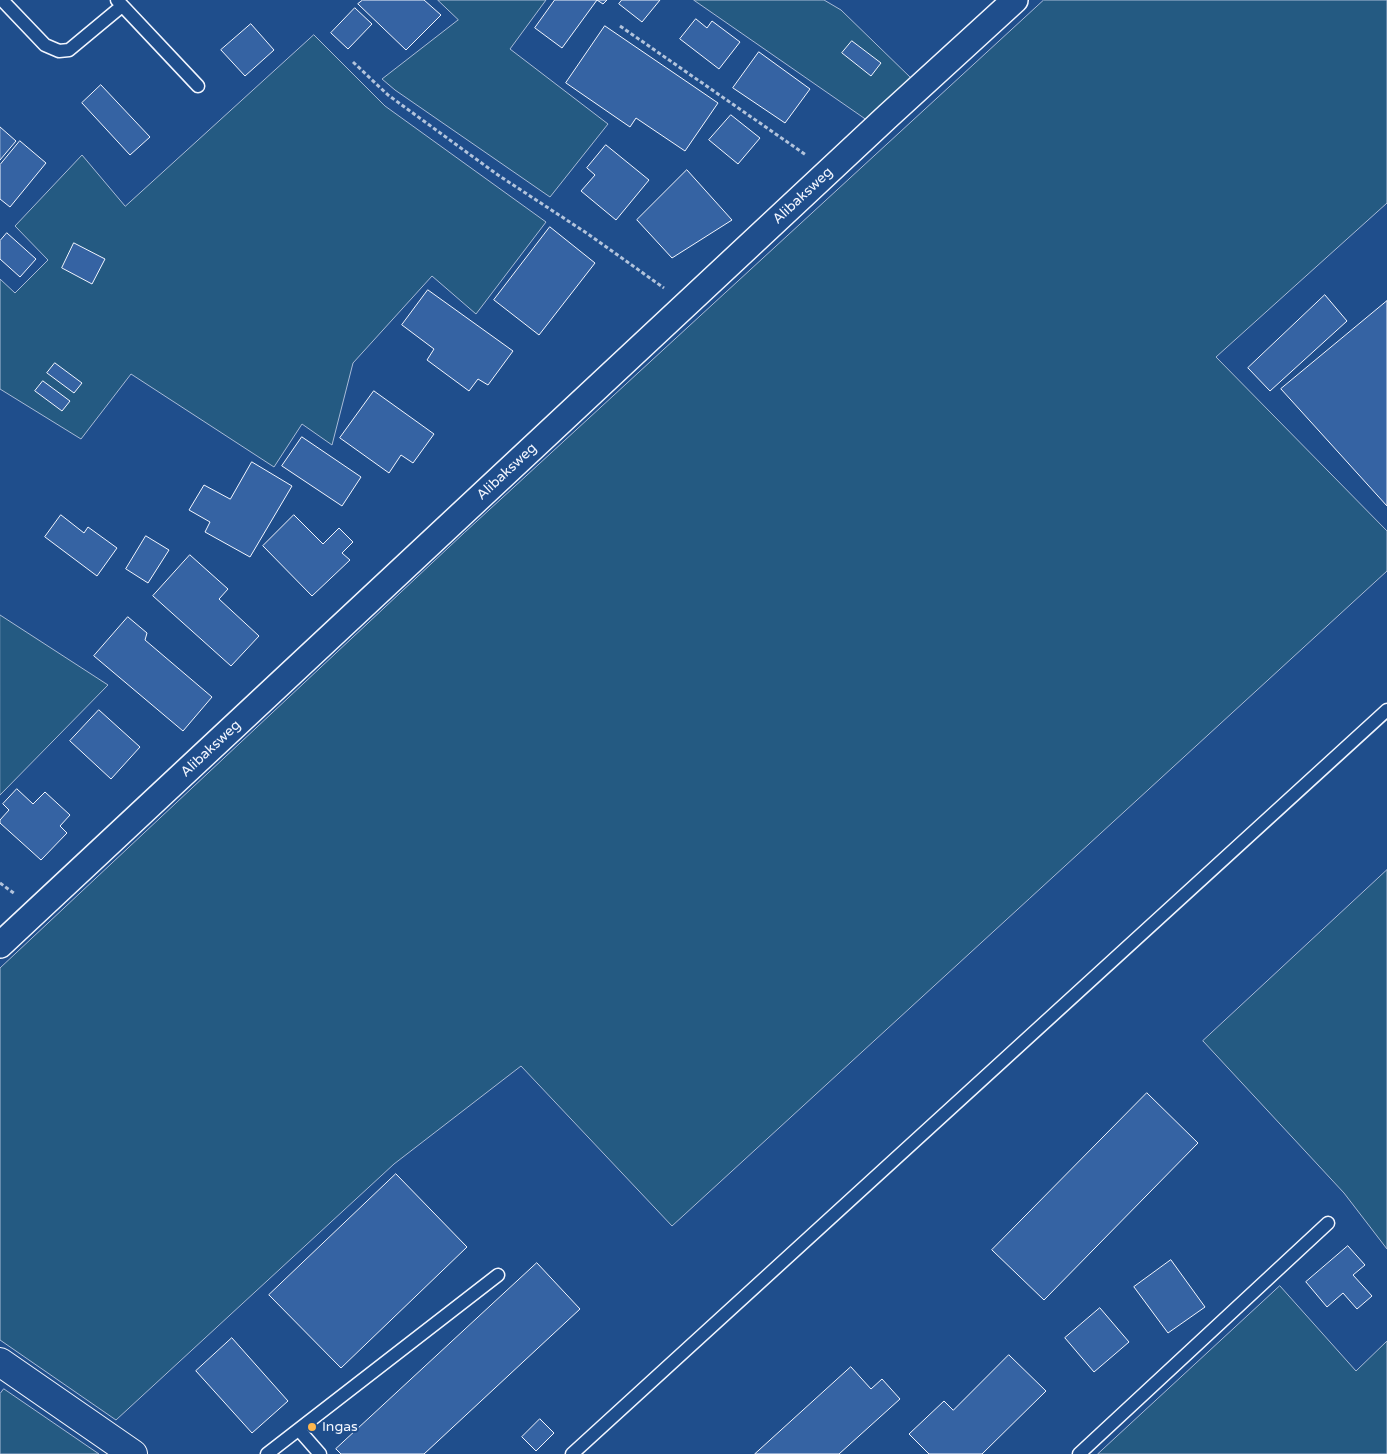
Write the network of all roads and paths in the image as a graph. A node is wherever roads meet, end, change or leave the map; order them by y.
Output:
1 (2, 0) edge
2 (1014, 0) edge
3 (120, 3) edge
4 (620, 26) dead end
5 (353, 62) dead end
6 (198, 86) dead end
7 (829, 171) junction
8 (686, 304) junction
9 (1387, 710) edge
10 (0, 945) edge
11 (1328, 1223) dead end
12 (498, 1275) dead end
13 (3, 1370) edge
14 (299, 1430) junction
15 (133, 1454) edge
16 (267, 1454) edge
17 (320, 1454) edge
18 (572, 1454) edge
19 (1079, 1454) edge

1 - 3 lane
2 - 7 street, Alibaksweg
3 - 6 lane
4 - 7 path
5 - 8 path
7 - 8 street, Alibaksweg
8 - 10 street, Alibaksweg
9 - 18 lane
11 - 19 lane
12 - 14 lane
13 - 15 street
14 - 16 lane
14 - 17 lane

